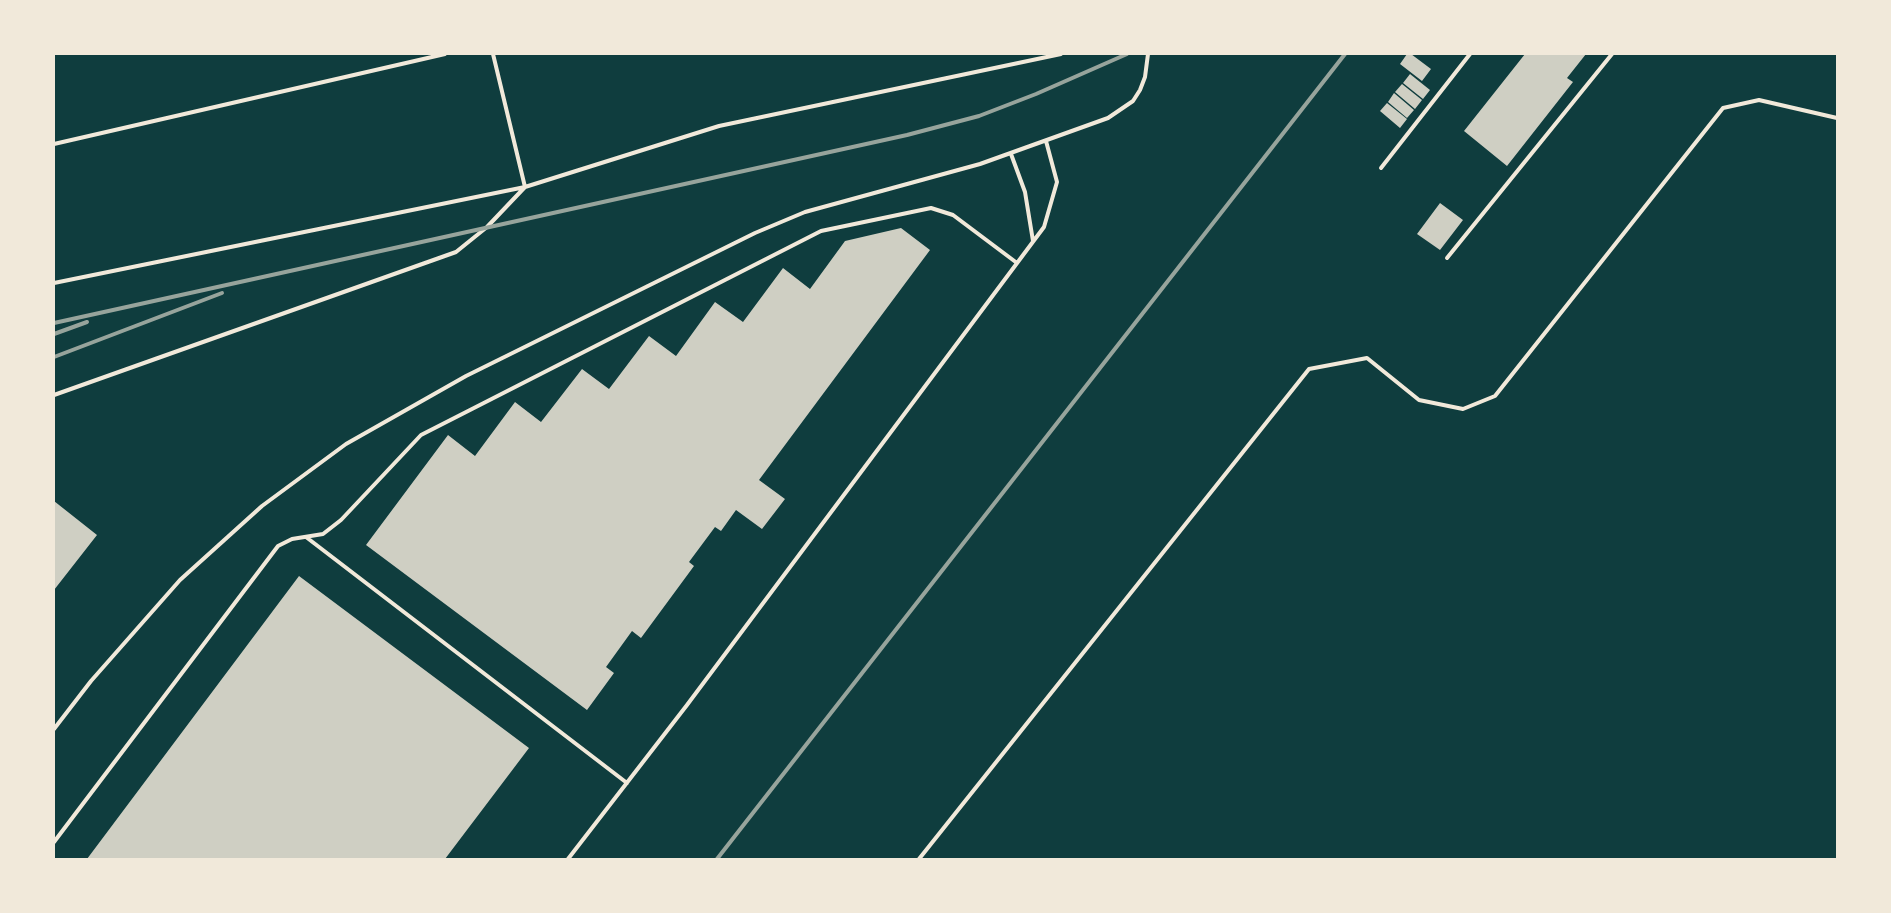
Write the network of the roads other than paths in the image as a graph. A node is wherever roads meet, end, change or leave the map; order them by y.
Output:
1 (444, 54) edge
2 (493, 54) edge
3 (1061, 54) edge
4 (1148, 54) edge
5 (1470, 54) edge
6 (1612, 54) edge
7 (1837, 118) edge
8 (1046, 141) junction
9 (54, 144) edge
10 (1011, 154) junction
11 (1381, 168) dead end
12 (525, 187) junction
13 (1034, 241) junction
14 (1447, 258) dead end
15 (1016, 263) junction
16 (54, 283) edge
17 (54, 395) edge
18 (306, 537) junction
19 (54, 729) edge
20 (627, 783) junction
21 (54, 842) edge
22 (568, 859) edge
23 (919, 859) edge

1 - 9 lane
2 - 12 lane
3 - 12 lane
4 - 8 lane
5 - 11 lane
6 - 14 lane
7 - 23 lane
8 - 10 lane
8 - 13 lane
10 - 13 lane
10 - 19 lane
12 - 16 lane
12 - 17 lane
13 - 15 lane
15 - 18 lane
15 - 20 lane
18 - 20 lane
18 - 21 lane
20 - 22 lane

